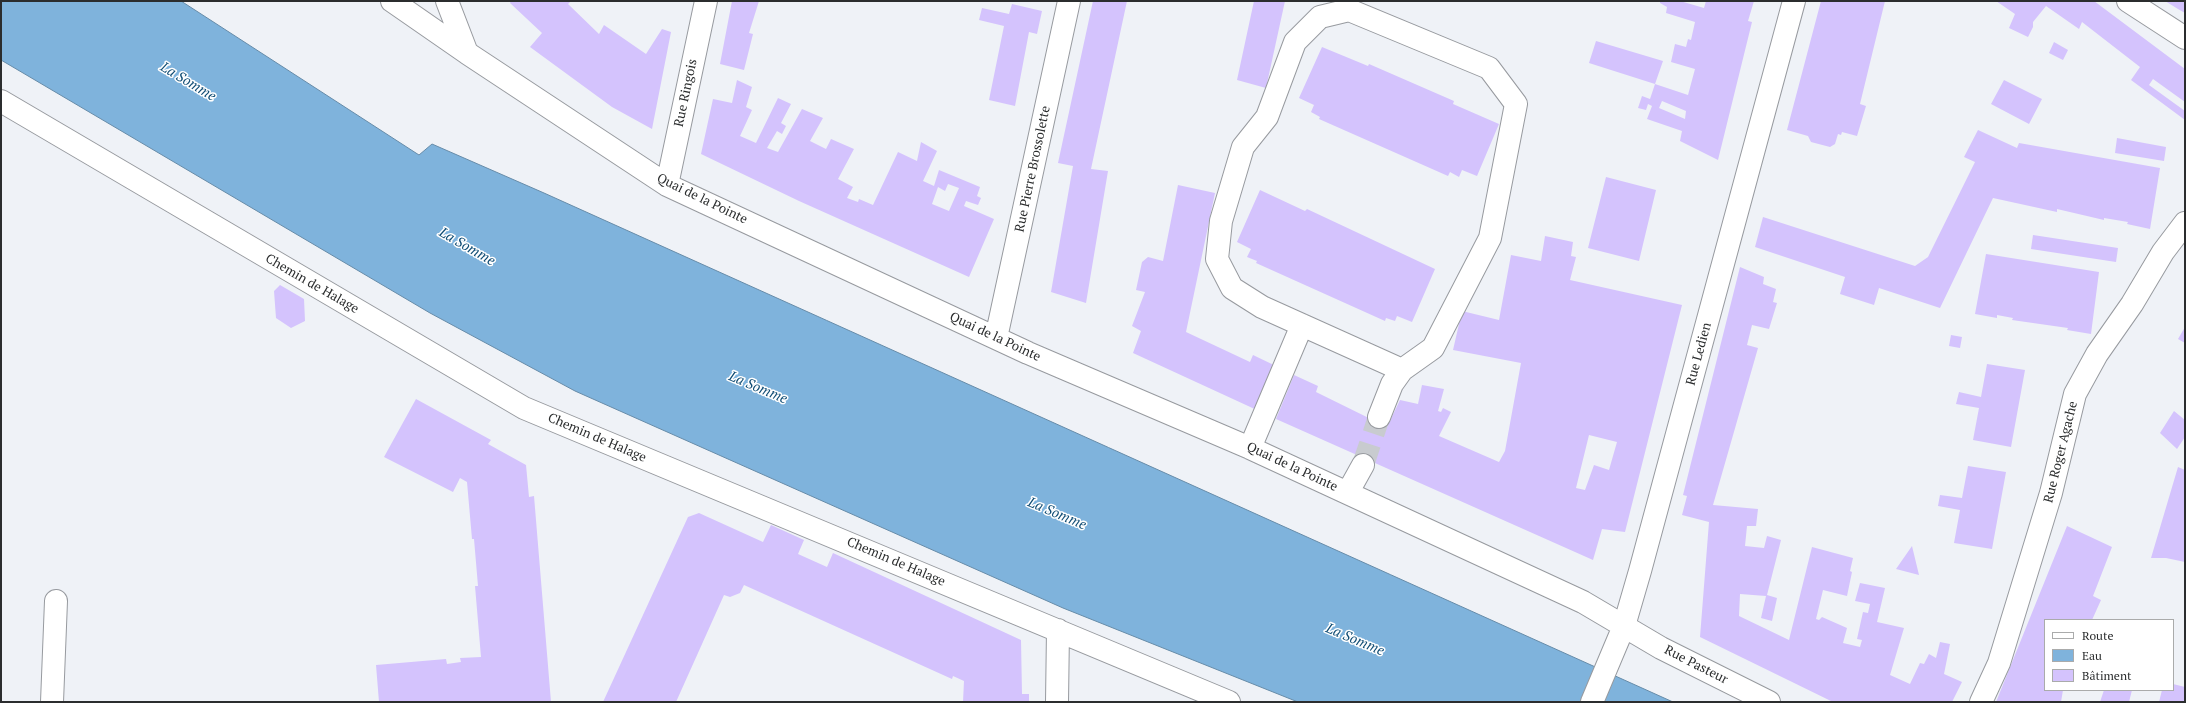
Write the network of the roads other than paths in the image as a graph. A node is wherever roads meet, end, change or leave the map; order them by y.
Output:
1 (392, 1) edge
2 (447, 1) edge
3 (706, 1) edge
4 (1069, 1) edge
5 (1794, 1) edge
6 (2128, 1) edge
7 (2185, 38) edge
8 (467, 53) junction
9 (1, 101) edge
10 (667, 185) junction
11 (2185, 223) edge
12 (1302, 325) junction
13 (996, 338) junction
14 (1402, 370) junction
15 (1379, 417) tunnel mouth
16 (1250, 448) junction
17 (1363, 465) tunnel mouth
18 (1348, 492) junction
19 (56, 601) dead end
20 (1624, 626) junction
21 (1058, 630) junction
22 (52, 702) edge
23 (1057, 702) edge
24 (1229, 702) edge
25 (1592, 702) edge
26 (1769, 702) edge
27 (1981, 702) edge

1 - 8 street, Quai de la Pointe
2 - 8 street
3 - 10 street, Rue Ringois
4 - 13 street, Rue Pierre Brossolette
5 - 20 street, Rue Ledien
6 - 7 street
8 - 10 street, Quai de la Pointe
9 - 21 street, Chemin de Halage
10 - 13 street, Quai de la Pointe
11 - 27 street, Rue Roger Agache
12 - 14 street
12 - 14 street
12 - 16 street
13 - 16 street, Quai de la Pointe
14 - 15 street
16 - 18 street, Quai de la Pointe
17 - 18 street
18 - 20 street, Quai de la Pointe
19 - 22 street
20 - 25 street, Rue Ledien
20 - 26 street, Rue Pasteur
21 - 23 street
21 - 24 street, Chemin de Halage

